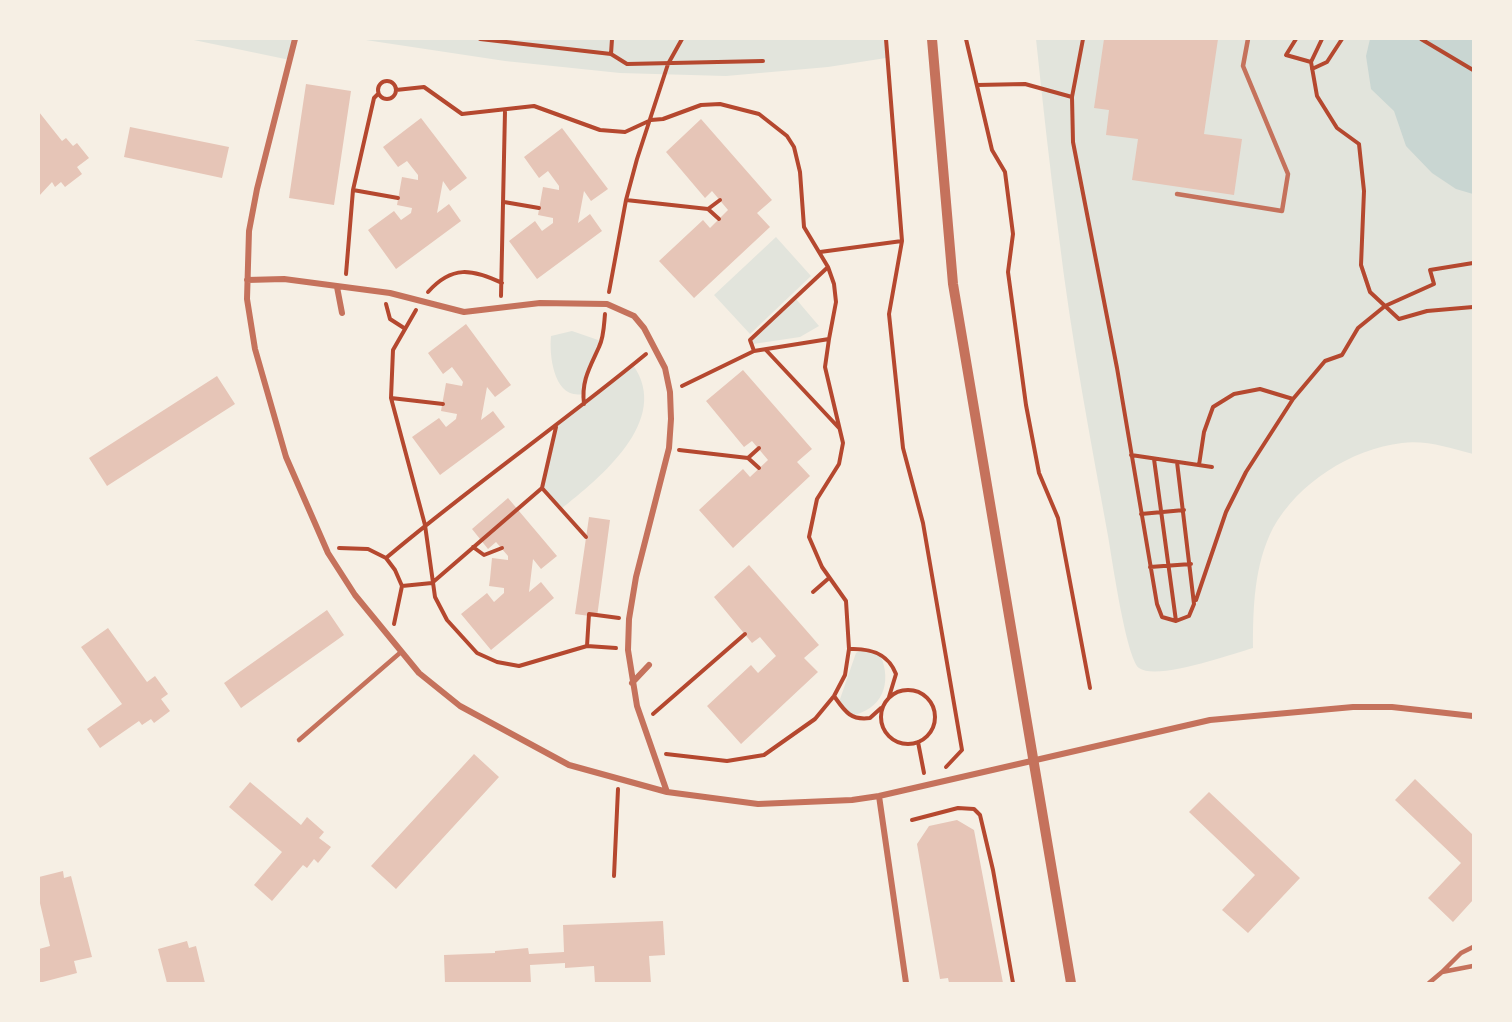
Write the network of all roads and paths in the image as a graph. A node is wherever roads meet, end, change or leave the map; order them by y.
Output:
1 (295, 39) edge
2 (480, 39) edge
3 (612, 39) edge
4 (682, 39) edge
5 (886, 39) edge
6 (932, 39) edge
7 (966, 39) edge
8 (1083, 39) edge
9 (1248, 39) edge
10 (1296, 39) edge
11 (1322, 39) edge
12 (1342, 39) edge
13 (1421, 39) edge
14 (611, 54) junction
15 (763, 61) dead end
16 (1311, 62) junction
17 (668, 64) junction
18 (1312, 69) junction
19 (1473, 70) edge
20 (977, 85) junction
21 (396, 90) junction
22 (378, 94) junction
23 (1072, 97) junction
24 (505, 111) junction
25 (651, 120) junction
26 (353, 190) junction
27 (1177, 194) dead end
28 (398, 198) dead end
29 (626, 200) junction
30 (720, 200) dead end
31 (504, 202) junction
32 (539, 208) dead end
33 (708, 209) junction
34 (719, 219) dead end
35 (902, 241) junction
36 (820, 252) junction
37 (1473, 263) edge
38 (828, 267) junction
39 (247, 280) junction
40 (502, 283) junction
41 (337, 286) junction
42 (346, 287) junction
43 (390, 293) junction
44 (421, 302) junction
45 (607, 304) junction
46 (1385, 306) junction
47 (1473, 307) edge
48 (500, 309) junction
49 (342, 313) dead end
50 (404, 328) junction
51 (829, 339) junction
52 (656, 346) junction
53 (766, 350) dead end
54 (754, 351) junction
55 (670, 392) junction
56 (392, 398) junction
57 (1293, 399) junction
58 (443, 404) dead end
59 (585, 405) junction
60 (556, 426) junction
61 (840, 430) junction
62 (669, 448) junction
63 (759, 448) dead end
64 (1131, 455) junction
65 (748, 458) junction
66 (1154, 459) junction
67 (1177, 462) junction
68 (1199, 465) junction
69 (1212, 467) dead end
70 (759, 468) dead end
71 (542, 488) junction
72 (1184, 510) junction
73 (1141, 514) junction
74 (425, 525) junction
75 (586, 537) dead end
76 (473, 547) junction
77 (502, 548) dead end
78 (328, 553) junction
79 (386, 558) junction
80 (1191, 564) junction
81 (1150, 567) junction
82 (830, 578) junction
83 (432, 582) junction
84 (402, 586) junction
85 (813, 592) dead end
86 (1194, 604) junction
87 (629, 619) junction
88 (1176, 621) junction
89 (746, 634) dead end
90 (387, 635) junction
91 (587, 646) junction
92 (628, 650) junction
93 (849, 650) junction
94 (402, 652) junction
95 (649, 665) dead end
96 (632, 683) junction
97 (1090, 688) dead end
98 (834, 696) junction
99 (884, 704) junction
100 (1473, 716) edge
101 (643, 723) junction
102 (299, 740) dead end
103 (918, 742) junction
104 (650, 750) junction
105 (1035, 759) junction
106 (619, 779) junction
107 (667, 792) junction
108 (879, 796) junction
109 (912, 820) dead end
110 (614, 876) dead end
111 (1473, 947) edge
112 (1473, 966) edge
113 (1442, 972) junction
114 (906, 983) edge
115 (1013, 983) edge
116 (1071, 983) edge
117 (1429, 983) edge

1 - 39 street
2 - 14 path
3 - 14 path
4 - 17 path
5 - 35 path
6 - 105 street
7 - 20 path
8 - 23 path
9 - 27 lane
10 - 16 path
11 - 16 path
12 - 18 path
13 - 19 path
14 - 17 path
15 - 17 path
16 - 18 path
17 - 25 path
18 - 46 path
20 - 23 path
20 - 97 path
21 - 22 path
21 - 22 path
21 - 24 path
22 - 26 path
23 - 64 path
24 - 25 path
24 - 31 path
25 - 29 path
25 - 36 path
26 - 28 path
26 - 42 path
29 - 33 path
29 - 45 path
30 - 33 path
31 - 32 path
31 - 40 path
33 - 34 path
35 - 36 path
35 - 103 path
36 - 38 path
37 - 46 path
38 - 51 path
38 - 54 path
39 - 41 street
39 - 78 street
40 - 44 path
40 - 48 path
41 - 42 street
41 - 49 street
42 - 43 street
43 - 44 street
43 - 50 path
44 - 48 street
44 - 50 path
45 - 48 street
45 - 52 street
45 - 59 path
46 - 47 path
46 - 57 path
50 - 56 path
51 - 54 path
51 - 61 path
52 - 55 street
52 - 59 path
53 - 61 path
54 - 55 path
55 - 62 street
56 - 58 path
56 - 74 path
57 - 68 path
57 - 86 path
59 - 60 path
60 - 71 path
60 - 74 path
61 - 82 path
62 - 65 path
62 - 87 street
63 - 65 path
64 - 66 path
64 - 73 path
65 - 70 path
66 - 67 path
66 - 88 path
67 - 68 path
67 - 72 path
68 - 69 path
71 - 75 path
71 - 76 path
72 - 73 path
72 - 80 path
73 - 81 path
74 - 79 path
74 - 83 path
76 - 77 path
76 - 83 path
78 - 79 path
78 - 90 street
79 - 84 path
80 - 81 path
80 - 86 path
81 - 88 path
82 - 85 path
82 - 93 path
83 - 84 path
83 - 91 path
84 - 90 path
86 - 88 path
87 - 91 path
87 - 92 street
89 - 101 path
90 - 94 street
91 - 92 path
92 - 96 street
93 - 98 path
93 - 99 path
94 - 102 lane
94 - 106 street
95 - 96 street
96 - 101 street
98 - 99 path
98 - 104 path
99 - 103 path
99 - 103 path
100 - 105 street
101 - 104 street
104 - 107 street
105 - 108 street
105 - 116 street
106 - 107 street
106 - 110 path
107 - 108 street
108 - 114 street
109 - 115 path
111 - 113 lane
112 - 113 lane
113 - 117 lane

